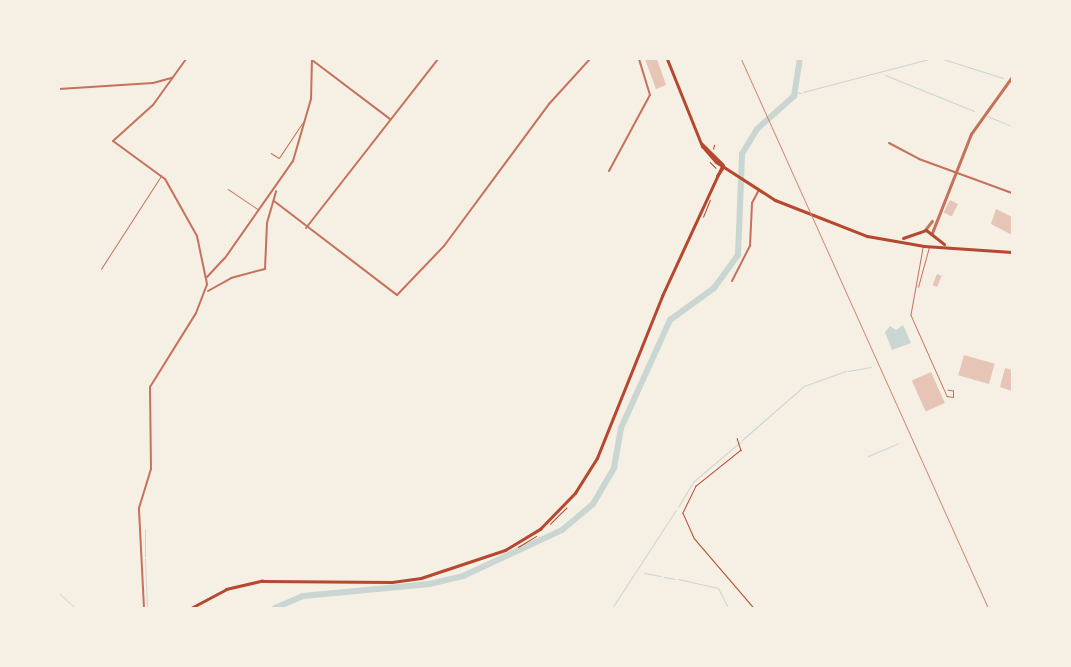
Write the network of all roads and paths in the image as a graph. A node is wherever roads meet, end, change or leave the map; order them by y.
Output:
1 (186, 59) edge
2 (312, 59) edge
3 (438, 59) edge
4 (590, 59) edge
5 (639, 59) edge
6 (667, 59) edge
7 (1012, 77) edge
8 (172, 78) junction
9 (59, 89) edge
10 (307, 117) junction
11 (391, 120) junction
12 (888, 143) dead end
13 (714, 145) dead end
14 (271, 153) dead end
15 (716, 153) dead end
16 (724, 165) junction
17 (609, 170) dead end
18 (955, 171) junction
19 (162, 176) junction
20 (228, 189) dead end
21 (277, 189) junction
22 (759, 190) junction
23 (1012, 193) edge
24 (711, 197) dead end
25 (274, 201) junction
26 (260, 210) junction
27 (934, 220) junction
28 (699, 222) dead end
29 (306, 228) junction
30 (924, 230) junction
31 (917, 234) junction
32 (933, 235) junction
33 (895, 239) junction
34 (917, 243) junction
35 (921, 245) junction
36 (930, 246) junction
37 (948, 246) junction
38 (1012, 252) edge
39 (101, 270) dead end
40 (207, 277) junction
41 (732, 282) dead end
42 (917, 288) junction
43 (207, 292) junction
44 (948, 390) dead end
45 (737, 438) dead end
46 (569, 504) dead end
47 (546, 528) dead end
48 (540, 534) dead end
49 (511, 550) dead end
50 (144, 608) edge
51 (191, 608) edge
52 (754, 608) edge

1 - 8 street
2 - 10 street
2 - 11 street
3 - 11 street
4 - 29 street
5 - 17 street
6 - 16 main road
7 - 18 street
8 - 9 street
8 - 19 street
10 - 14 lane
10 - 21 street
11 - 29 street
12 - 18 street
13 - 15 path
16 - 22 main road
16 - 51 main road
18 - 23 street
18 - 27 street
19 - 39 lane
19 - 40 street
20 - 26 lane
21 - 25 street
21 - 26 street
22 - 33 main road
22 - 41 street
24 - 28 path
25 - 29 street
25 - 43 street
26 - 40 street
27 - 30 street
27 - 32 street
30 - 31 main road
30 - 32 main road
31 - 33 main road
31 - 34 main road
32 - 36 main road
32 - 37 main road
33 - 34 main road
34 - 35 main road
35 - 36 main road
35 - 42 lane
36 - 37 main road
36 - 42 lane
37 - 38 main road
40 - 43 street
42 - 44 lane
43 - 50 street
45 - 52 path
46 - 47 path
48 - 49 path

